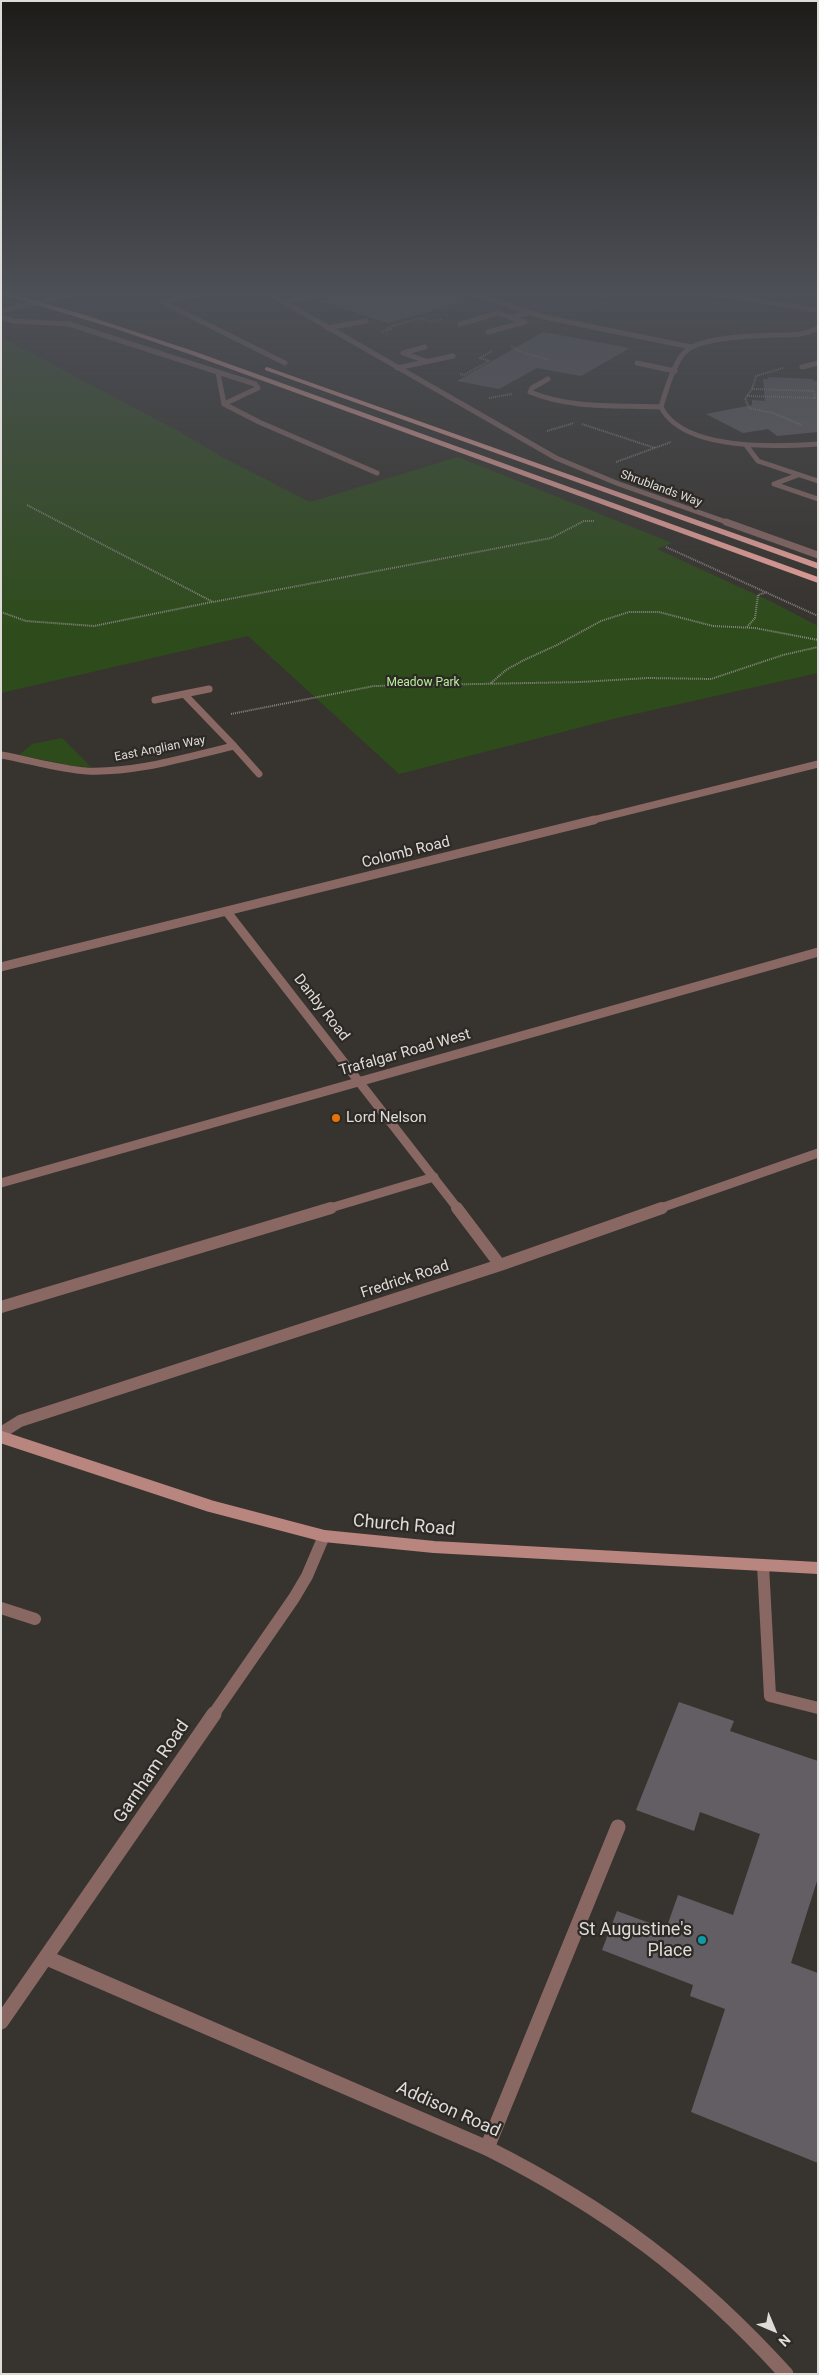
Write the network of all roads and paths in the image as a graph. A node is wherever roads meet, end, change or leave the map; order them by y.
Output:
1 (226, 405) edge
2 (337, 405) edge
3 (367, 405) edge
4 (463, 405) edge
5 (606, 405) edge
6 (630, 405) edge
7 (746, 405) edge
8 (661, 406) joint
9 (577, 423) junction
10 (807, 426) dead end
11 (540, 433) dead end
12 (696, 434) junction
13 (818, 444) edge
14 (746, 445) junction
15 (655, 448) junction
16 (612, 464) dead end
17 (377, 473) dead end
18 (798, 475) junction
19 (818, 481) edge
20 (818, 499) edge
21 (27, 504) dead end
22 (588, 516) dead end
23 (664, 546) dead end
24 (818, 555) edge
25 (818, 566) edge
26 (818, 580) edge
27 (767, 592) junction
28 (213, 602) junction
29 (1, 612) edge
30 (818, 616) edge
31 (747, 627) junction
32 (818, 640) edge
33 (818, 647) edge
34 (491, 683) junction
35 (209, 689) dead end
36 (184, 694) junction
37 (155, 700) dead end
38 (210, 719) junction
39 (234, 746) junction
40 (1, 755) edge
41 (818, 764) edge
42 (259, 774) dead end
43 (227, 912) junction
44 (818, 952) edge
45 (1, 967) edge
46 (360, 1082) junction
47 (818, 1153) edge
48 (434, 1177) junction
49 (1, 1183) edge
50 (500, 1265) junction
51 (1, 1307) edge
52 (1, 1433) edge
53 (1, 1437) edge
54 (324, 1536) junction
55 (763, 1565) junction
56 (818, 1568) edge
57 (1, 1608) edge
58 (35, 1619) dead end
59 (818, 1708) edge
60 (618, 1827) dead end
61 (47, 1958) junction
62 (1, 2022) edge
63 (487, 2148) junction
64 (786, 2374) edge

1 - 17 street
2 - 26 highway
3 - 25 highway
4 - 24 street, Shrublands Way
5 - 9 path
6 - 8 street
7 - 10 path
8 - 12 street
9 - 11 path
9 - 15 path
12 - 14 street
12 - 15 path
13 - 14 street
14 - 18 street
15 - 16 path
18 - 19 street
18 - 20 street
21 - 28 path
22 - 28 path
23 - 27 path
27 - 30 path
27 - 31 path
28 - 29 path
31 - 32 path
31 - 34 path
33 - 34 path
34 - 38 path
35 - 36 street
36 - 37 street
36 - 38 street, East Anglian Way
38 - 39 street, East Anglian Way
39 - 40 street, East Anglian Way
39 - 42 street, East Anglian Way
41 - 43 street, Colomb Road
43 - 45 street, Colomb Road
43 - 46 street, Danby Road
44 - 46 street, Trafalgar Road West
46 - 48 street, Danby Road
46 - 49 street, Trafalgar Road West
47 - 50 street, Fredrick Road
48 - 50 street, Danby Road
48 - 51 street
50 - 52 street, Fredrick Road
53 - 54 main road, Church Road
54 - 55 main road, Church Road
54 - 61 street, Garnham Road
55 - 56 main road, Church Road
55 - 59 street
57 - 58 street
60 - 63 street
61 - 62 street, Garnham Road
61 - 63 street, Addison Road
63 - 64 street, Addison Road

